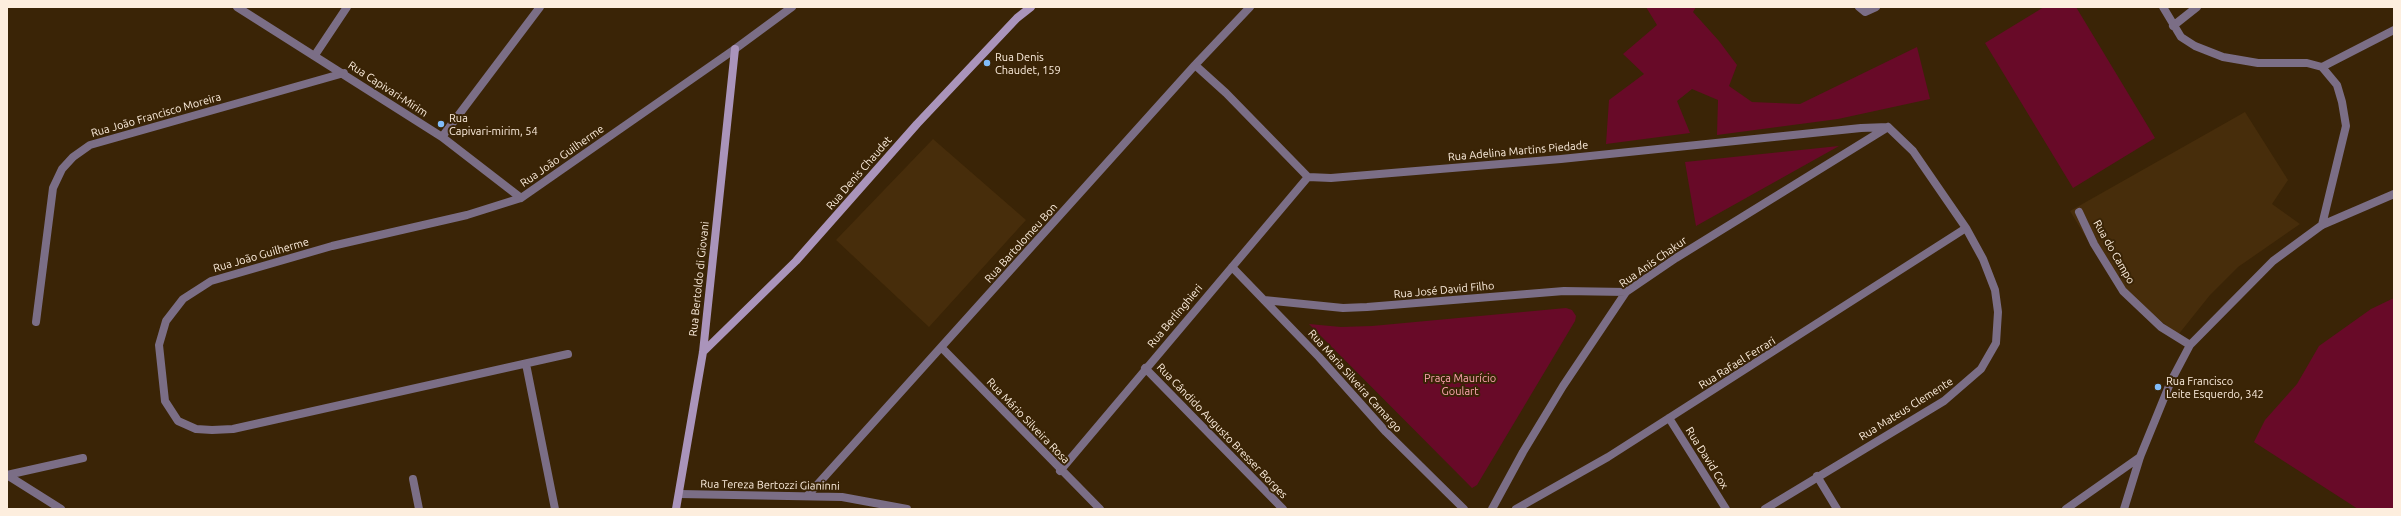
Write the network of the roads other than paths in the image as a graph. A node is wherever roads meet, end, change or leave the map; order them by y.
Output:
1 (237, 7) edge
2 (347, 7) edge
3 (540, 7) edge
4 (792, 7) edge
5 (1031, 7) edge
6 (1250, 7) edge
7 (1859, 7) edge
8 (1876, 7) edge
9 (2163, 7) edge
10 (2197, 7) edge
11 (2173, 26) junction
12 (2394, 30) edge
13 (735, 49) junction
14 (315, 56) junction
15 (1195, 65) junction
16 (2322, 67) junction
17 (344, 73) junction
18 (1888, 127) junction
19 (442, 137) junction
20 (1308, 177) junction
21 (2394, 194) edge
22 (521, 198) junction
23 (2079, 212) dead end
24 (2322, 226) junction
25 (1966, 228) junction
26 (1232, 267) junction
27 (1626, 292) junction
28 (1264, 300) junction
29 (36, 322) dead end
30 (2190, 345) junction
31 (942, 348) junction
32 (702, 352) junction
33 (568, 354) dead end
34 (526, 364) junction
35 (1145, 368) junction
36 (1669, 418) junction
37 (2140, 457) junction
38 (83, 458) dead end
39 (1060, 471) junction
40 (7, 475) edge
41 (1817, 476) junction
42 (413, 480) dead end
43 (679, 494) junction
44 (808, 495) junction
45 (61, 509) edge
46 (419, 509) edge
47 (555, 509) edge
48 (676, 509) edge
49 (907, 509) edge
50 (1100, 509) edge
51 (1283, 509) edge
52 (1464, 509) edge
53 (1492, 509) edge
54 (1516, 509) edge
55 (1726, 509) edge
56 (1765, 509) edge
57 (1837, 509) edge
58 (2066, 509) edge
59 (2124, 509) edge

1 - 14 street, Rua Capivari-Mirim
2 - 14 street
3 - 19 street
4 - 13 street, Rua João Guilherme
5 - 32 street, Rua Denis Chaudet
6 - 15 street, Rua Bartolomeu Bon
7 - 8 street
9 - 11 street
10 - 11 street
11 - 16 street
12 - 16 street
13 - 22 street, Rua João Guilherme
13 - 32 street, Rua Bertoldo di Giovani
14 - 17 street, Rua Capivari-Mirim
15 - 20 street
15 - 31 street, Rua Bartolomeu Bon
16 - 24 street
17 - 19 street, Rua Capivari-Mirim
17 - 29 street, Rua João Francisco Moreira
18 - 20 street, Rua Adelina Martins Piedade
18 - 25 street, Rua Mateus Clemente
18 - 27 street, Rua Anis Chakur
19 - 22 street, Rua Capivari-Mirim
20 - 26 street, Rua Berlinghieri
21 - 24 street
22 - 34 street, Rua João Guilherme
23 - 30 street, Rua do Campo
24 - 30 street
25 - 36 street, Rua Rafael Ferrari
25 - 41 street, Rua Mateus Clemente
26 - 28 street, Rua Maria Silveira Camargo
26 - 35 street, Rua Berlinghieri
27 - 28 street, Rua José David Filho
27 - 53 street, Rua Anis Chakur
28 - 52 street, Rua Maria Silveira Camargo
30 - 37 street
31 - 39 street, Rua Mário Silveira Rosa
31 - 44 street, Rua Bartolomeu Bon
32 - 43 street, Rua Bertoldo di Giovani
33 - 34 street, Rua João Guilherme
34 - 47 street
35 - 39 street, Rua Berlinghieri
35 - 51 street, Rua Cândido Augusto Bresser Borges
36 - 54 street, Rua Rafael Ferrari
36 - 55 street, Rua David Cox
37 - 58 street
37 - 59 street
38 - 40 street
39 - 50 street, Rua Mário Silveira Rosa
40 - 45 street
41 - 56 street, Rua Mateus Clemente
41 - 57 street
42 - 46 street
43 - 44 street, Rua Tereza Bertozzi Gianinni
43 - 48 street, Rua Bertoldo di Giovani
44 - 49 street, Rua Tereza Bertozzi Gianinni

